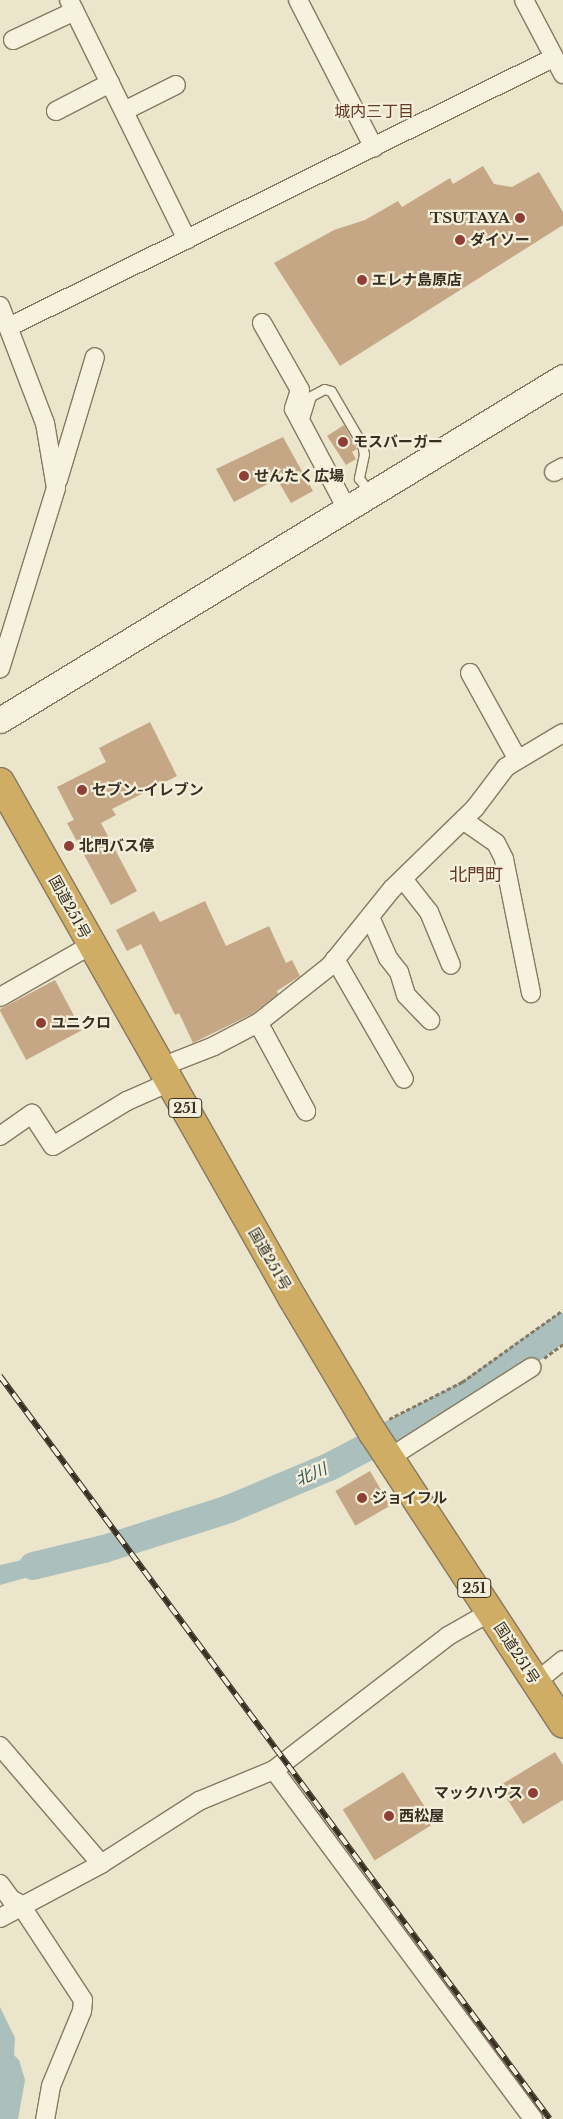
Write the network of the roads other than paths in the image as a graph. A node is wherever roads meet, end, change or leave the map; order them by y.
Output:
1 (298, 0) edge
2 (524, 0) edge
3 (72, 6) edge
4 (13, 40) dead end
5 (553, 58) junction
6 (563, 74) edge
7 (110, 83) junction
8 (176, 85) dead end
9 (56, 111) dead end
10 (124, 111) junction
11 (374, 148) junction
12 (188, 240) junction
13 (0, 306) edge
14 (262, 323) dead end
15 (9, 327) junction
16 (95, 357) dead end
17 (563, 377) edge
18 (302, 425) junction
19 (56, 488) junction
20 (370, 494) junction
21 (346, 509) junction
22 (0, 669) edge
23 (470, 673) dead end
24 (0, 720) edge
25 (563, 733) edge
26 (517, 758) junction
27 (0, 782) edge
28 (463, 820) junction
29 (402, 879) junction
30 (370, 916) junction
31 (91, 945) junction
32 (335, 959) junction
33 (451, 965) dead end
34 (531, 993) dead end
35 (0, 997) edge
36 (430, 1020) dead end
37 (165, 1074) junction
38 (404, 1079) dead end
39 (0, 1136) edge
40 (532, 1367) road end
41 (379, 1443) junction
42 (490, 1612) junction
43 (563, 1660) edge
44 (536, 1682) junction
45 (563, 1723) edge
46 (0, 1746) edge
47 (274, 1770) junction
48 (101, 1864) junction
49 (0, 1884) edge
50 (20, 1904) junction
51 (0, 1918) edge
52 (45, 2119) edge
53 (533, 2119) edge

1 - 11 street
2 - 5 street
3 - 4 street
3 - 7 street
5 - 6 street
5 - 11 street
7 - 9 street
7 - 10 street
8 - 10 street
10 - 12 street
11 - 12 street
12 - 15 street
13 - 15 street
14 - 18 street
15 - 19 street
16 - 19 street
17 - 20 street
18 - 20 lane
18 - 21 street
19 - 22 street
20 - 21 street
21 - 24 street
23 - 26 street
25 - 26 street
26 - 28 street
27 - 31 highway, 国道251号 / 251
28 - 29 street
28 - 34 street
29 - 30 street
29 - 33 street
30 - 32 street
30 - 36 street
31 - 35 street
31 - 37 highway, 国道251号 / 251
32 - 37 street
32 - 38 street
37 - 39 street
37 - 41 highway, 国道251号 / 251
40 - 41 street
41 - 42 highway, 国道251号 / 251
42 - 44 highway, 国道251号 / 251
42 - 47 street
43 - 44 street
44 - 45 highway, 国道251号 / 251
46 - 48 street
47 - 48 street
47 - 53 street
48 - 50 street
49 - 50 street
50 - 51 street
50 - 52 street

